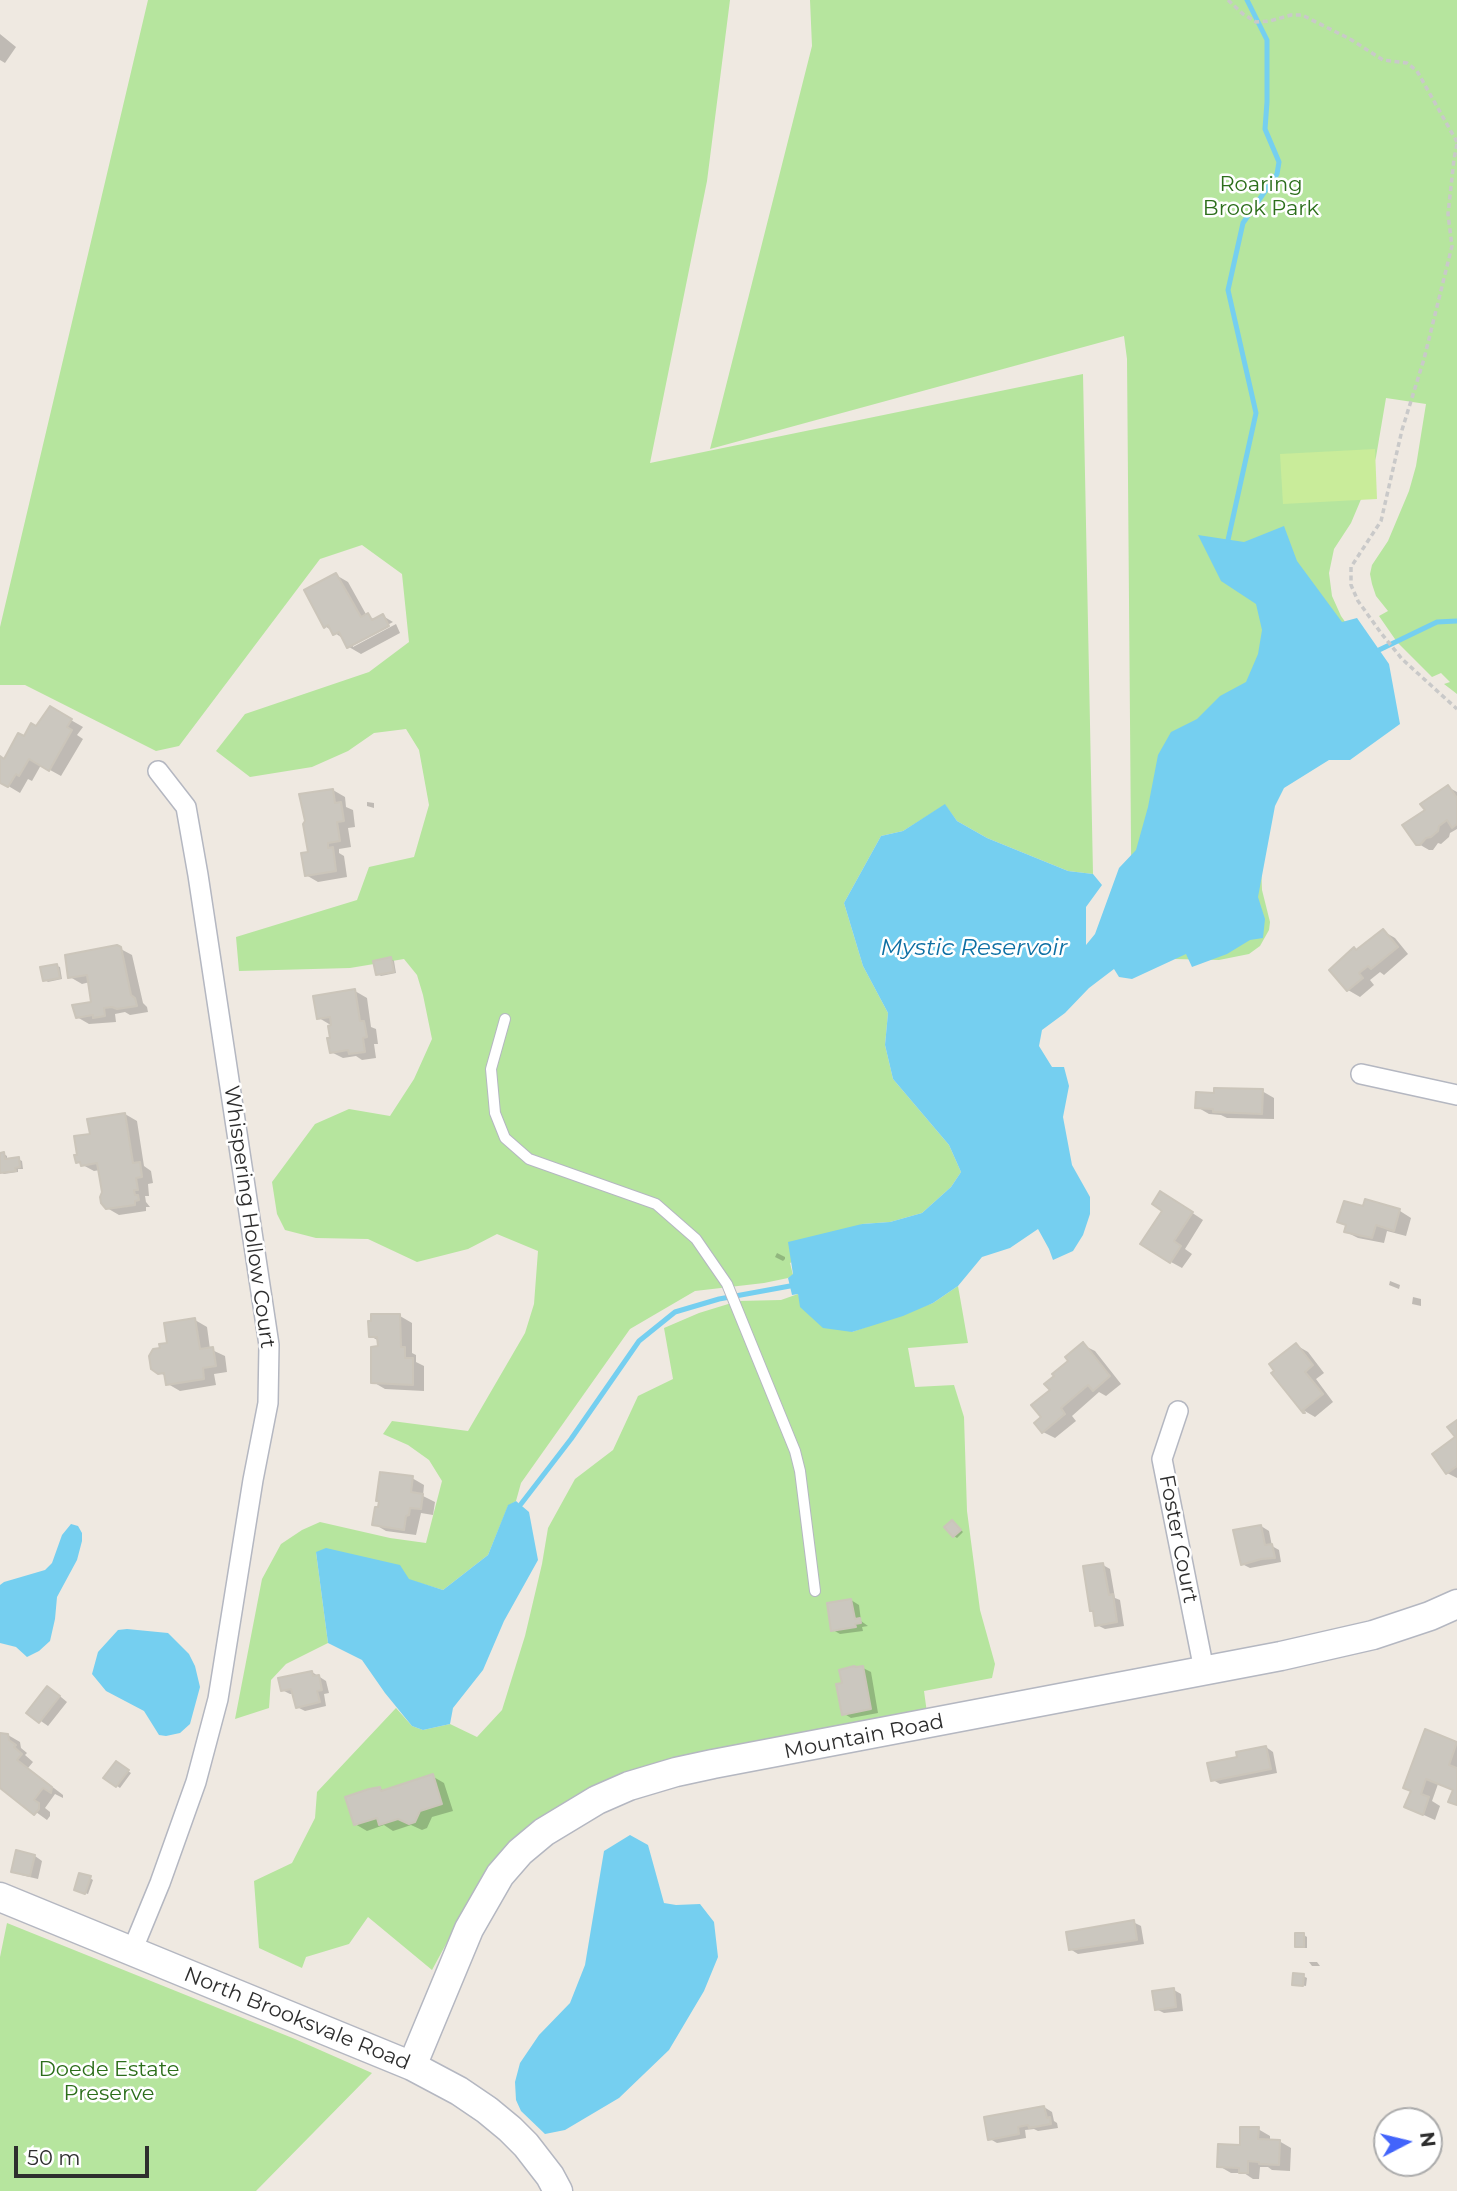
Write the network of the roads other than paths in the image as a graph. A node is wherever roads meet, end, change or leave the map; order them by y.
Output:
1 (158, 771) dead end
2 (505, 1018) dead end
3 (1361, 1074) dead end
4 (1457, 1095) edge
5 (1178, 1411) dead end
6 (815, 1591) dead end
7 (1457, 1604) edge
8 (1204, 1670) junction
9 (0, 1897) edge
10 (132, 1951) junction
11 (412, 2066) junction
12 (558, 2191) edge

1 - 10 street, Whispering Hollow Court
2 - 6 lane
3 - 4 street
5 - 8 street, Foster Court
7 - 8 main road, Mountain Road
8 - 11 main road, Mountain Road
9 - 10 main road, North Brooksvale Road
10 - 11 main road, North Brooksvale Road
11 - 12 main road, North Brooksvale Road

